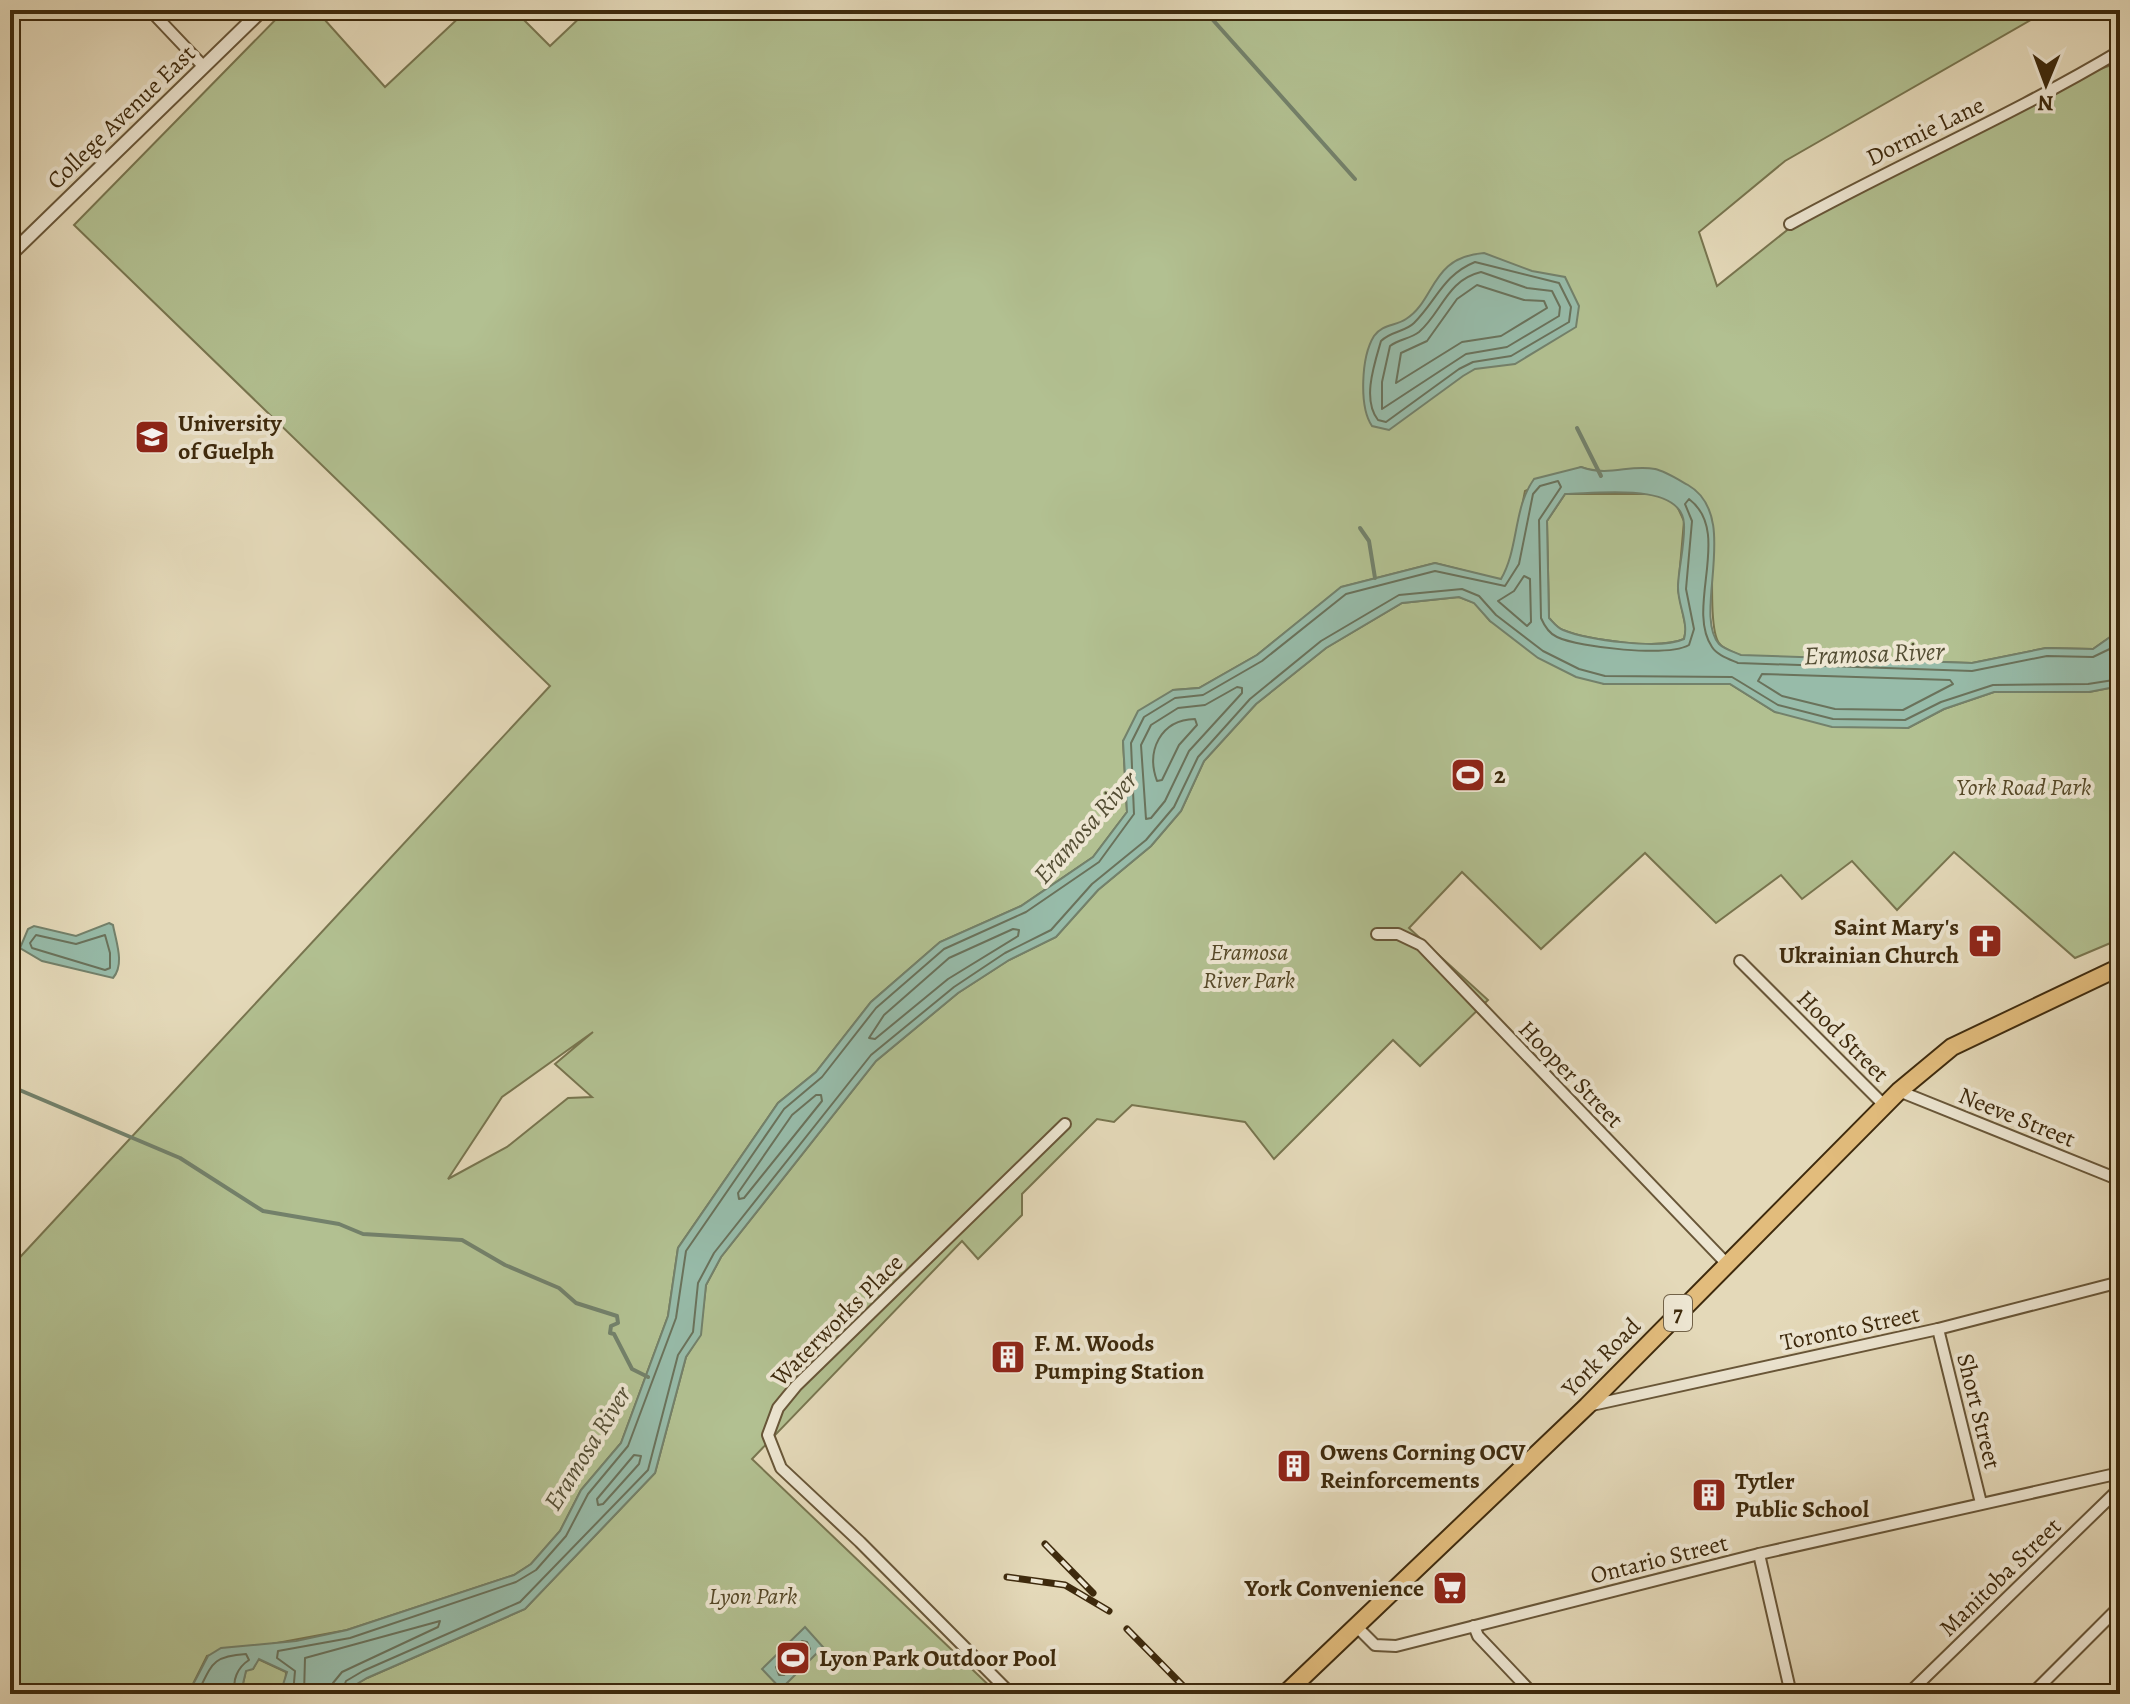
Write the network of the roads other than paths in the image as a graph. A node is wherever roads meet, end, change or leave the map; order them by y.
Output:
1 (150, 10) edge
2 (262, 10) edge
3 (2120, 51) edge
4 (204, 67) junction
5 (1790, 224) dead end
6 (10, 255) edge
7 (1377, 934) dead end
8 (1740, 961) dead end
9 (2120, 967) edge
10 (1899, 1091) junction
11 (1884, 1105) junction
12 (1065, 1124) dead end
13 (2120, 1180) edge
14 (1727, 1264) junction
15 (2120, 1282) edge
16 (1938, 1329) junction
17 (1587, 1406) junction
18 (2120, 1473) edge
19 (2120, 1488) edge
20 (1981, 1503) junction
21 (1759, 1554) junction
22 (2120, 1606) edge
23 (1356, 1626) junction
24 (1474, 1626) junction
25 (1011, 1694) edge
26 (1285, 1694) edge
27 (1533, 1694) edge
28 (1791, 1694) edge
29 (1908, 1694) edge
30 (2032, 1694) edge

1 - 4 street
2 - 4 street, College Avenue East
3 - 5 street, Dormie Lane
4 - 6 street, College Avenue East
7 - 14 street, Hooper Street
8 - 11 street, Hood Street
9 - 10 main road, York Road / 7
10 - 11 main road, York Road / 7
10 - 13 street, Neeve Street
11 - 14 main road, York Road / 7
12 - 25 street, Waterworks Place
14 - 17 main road, York Road / 7
15 - 16 street, Toronto Street
16 - 17 street, Toronto Street
16 - 20 street, Short Street
17 - 23 main road, York Road / 7
18 - 20 street, Ontario Street
19 - 29 street, Manitoba Street
20 - 21 street, Ontario Street
21 - 24 street, Ontario Street
21 - 28 street
22 - 30 street
23 - 24 street, Ontario Street
23 - 26 main road, York Road / 7
24 - 27 street

